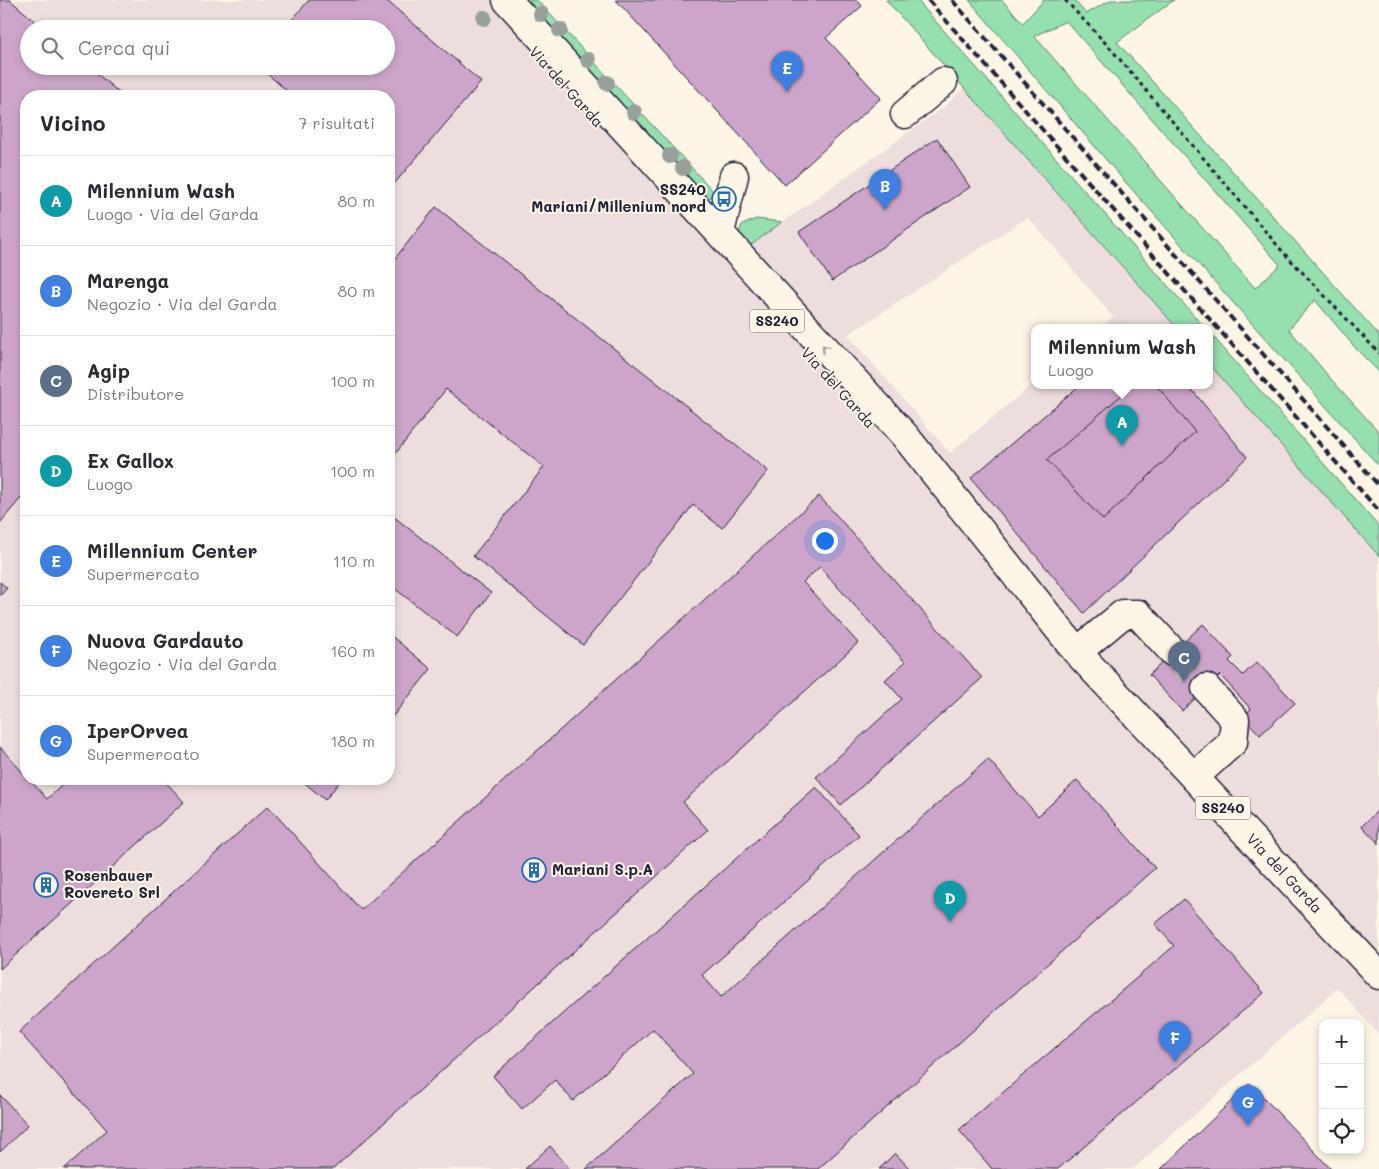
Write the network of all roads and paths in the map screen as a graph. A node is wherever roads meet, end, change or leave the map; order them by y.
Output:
1 (488, 0) edge
2 (507, 0) edge
3 (1065, 0) edge
4 (943, 82) dead end
5 (905, 114) dead end
6 (734, 176) dead end
7 (720, 232) junction
8 (1379, 353) edge
9 (1073, 646) junction
10 (1174, 652) tunnel mouth
11 (1206, 688) tunnel mouth
12 (1194, 777) junction
13 (1379, 975) edge

1 - 9 main road, Via del Garda / SS240
2 - 7 main road, Via del Garda / SS240
3 - 8 path
4 - 5 main road
6 - 7 main road
9 -> 7 main road, Via del Garda / SS240
9 - 10 main road
9 - 12 main road, Via del Garda / SS240
11 - 12 main road
12 - 13 main road, Via del Garda / SS240

